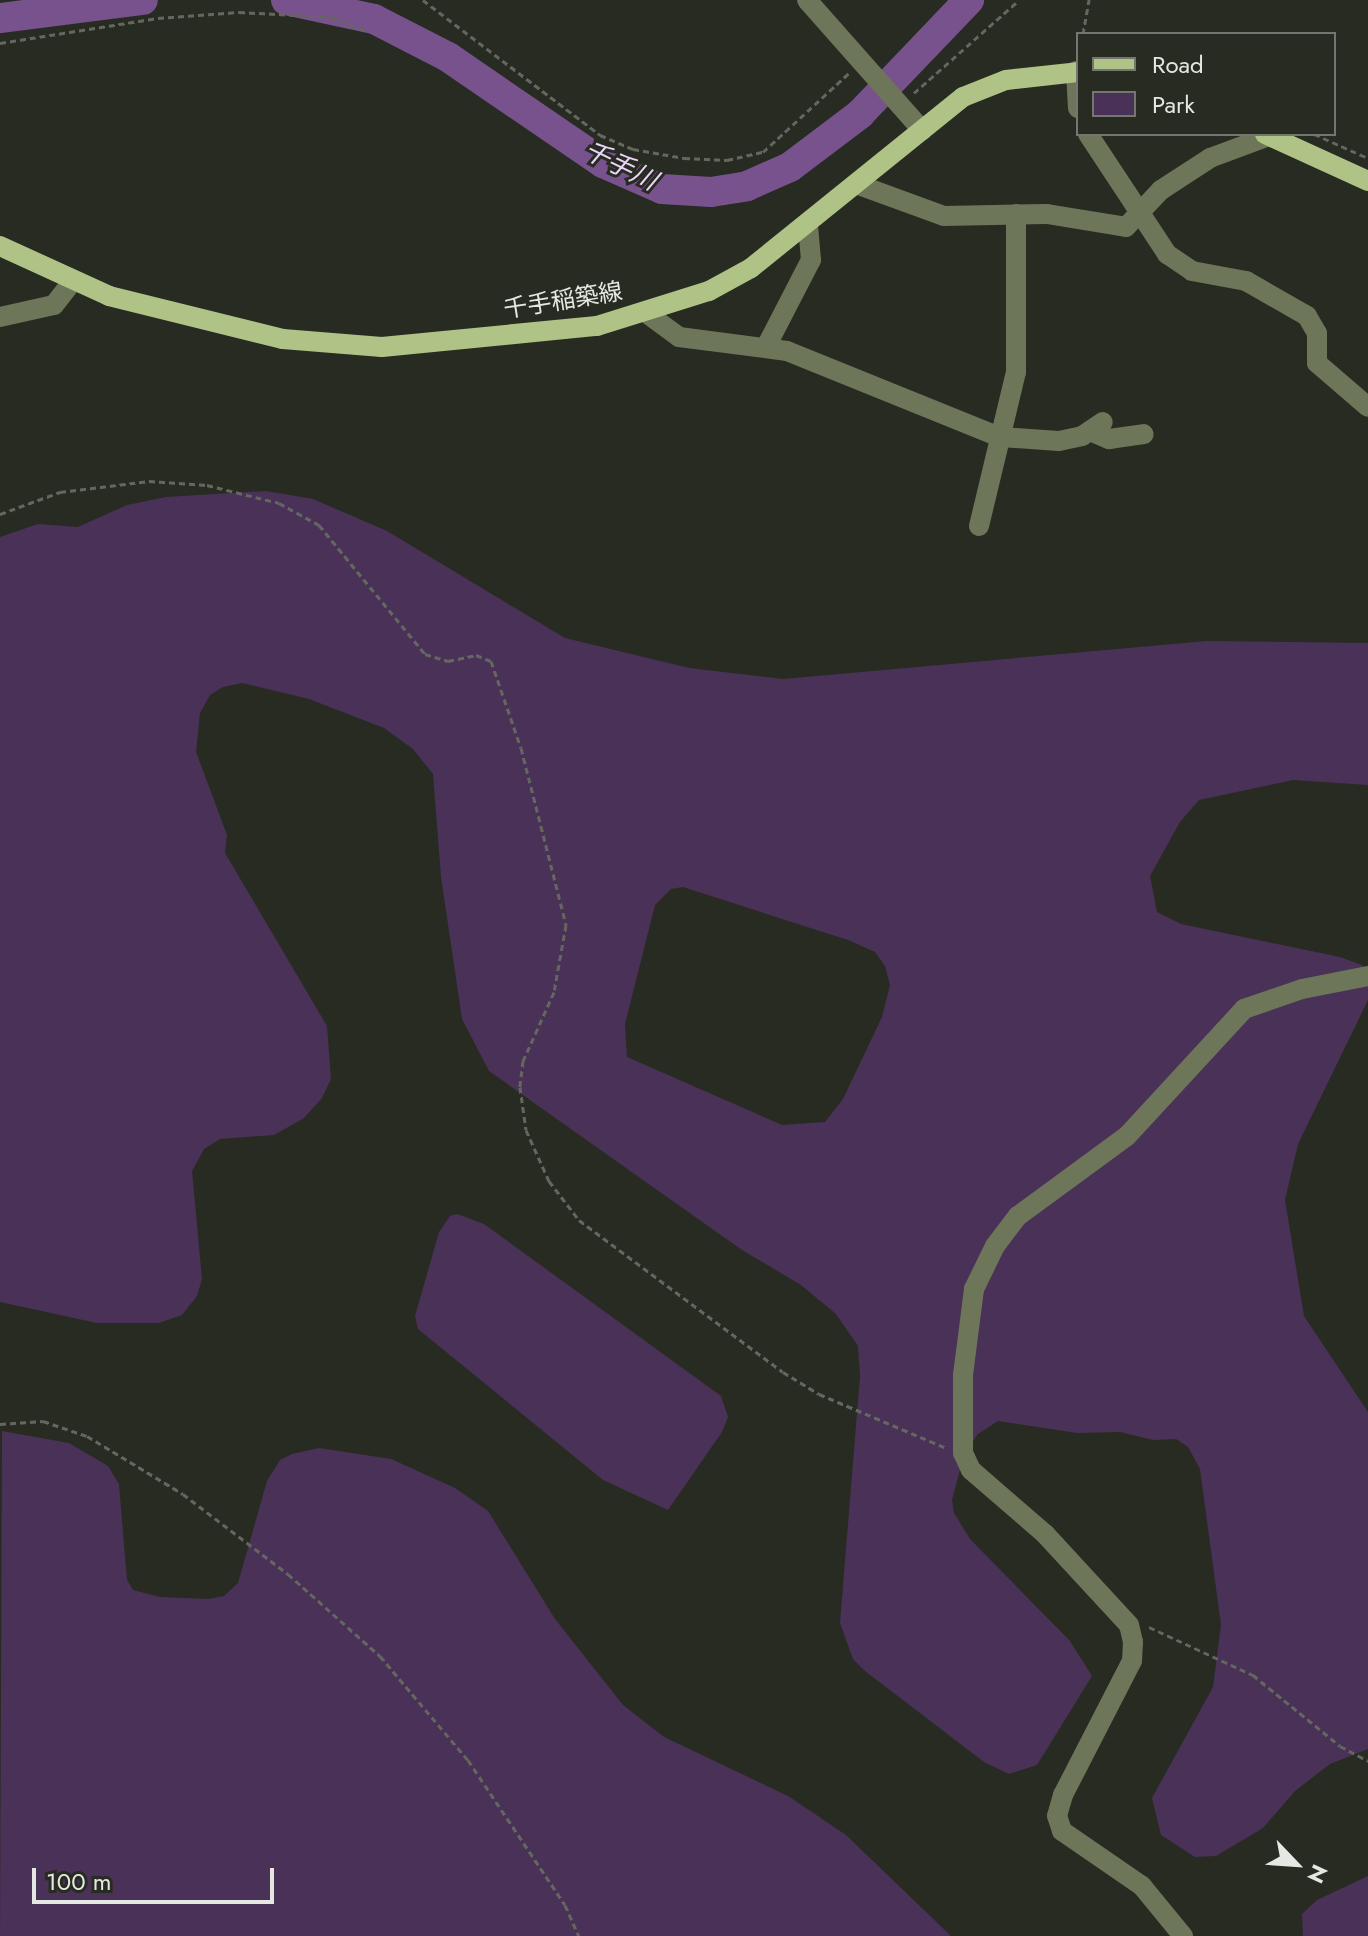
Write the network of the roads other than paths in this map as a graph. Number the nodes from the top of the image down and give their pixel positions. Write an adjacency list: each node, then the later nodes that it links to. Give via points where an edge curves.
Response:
1 (807, 0): 3 (street)
2 (1076, 72): 3 (main road, 千手稲築線, via 1006,80 963,97)
3 (922, 130): 8 (main road, 千手稲築線)
4 (1089, 136): 10 (street)
5 (1265, 136): 10 (street, via 1210,158 1161,190)
6 (1269, 136): 7 (main road)
7 (1368, 181)
8 (859, 185): 9 (street, via 944,216); 11 (main road, 千手稲築線)
9 (1016, 214): 10 (street, via 1126,227); 19 (street, via 1020,338)
10 (1141, 216): 17 (street, via 1167,254 1192,271 1246,281 1307,316 1317,333 1317,363)
11 (808, 225): 14 (main road, 千手稲築線, via 751,268 709,291); 16 (street, via 811,260)
12 (0, 246): 13 (main road, 千手稲築線)
13 (73, 281): 14 (main road, 千手稲築線, via 109,296 283,339 382,347 597,326); 15 (street, via 54,305)
14 (645, 312): 16 (street, via 679,337)
15 (0, 317)
16 (766, 347): 19 (street)
17 (1368, 407)
18 (1144, 434): 19 (street, via 1109,439 1096,426 1059,441)
19 (1000, 437): 20 (street)
20 (979, 526)
21 (1368, 976): 22 (street, via 1302,989 1244,1009 1127,1136 1018,1216 995,1246 974,1289 963,1375 963,1453 971,1470 1045,1534 1129,1625 1132,1661 1057,1816 1062,1831 1142,1886)
22 (1183, 1936)

